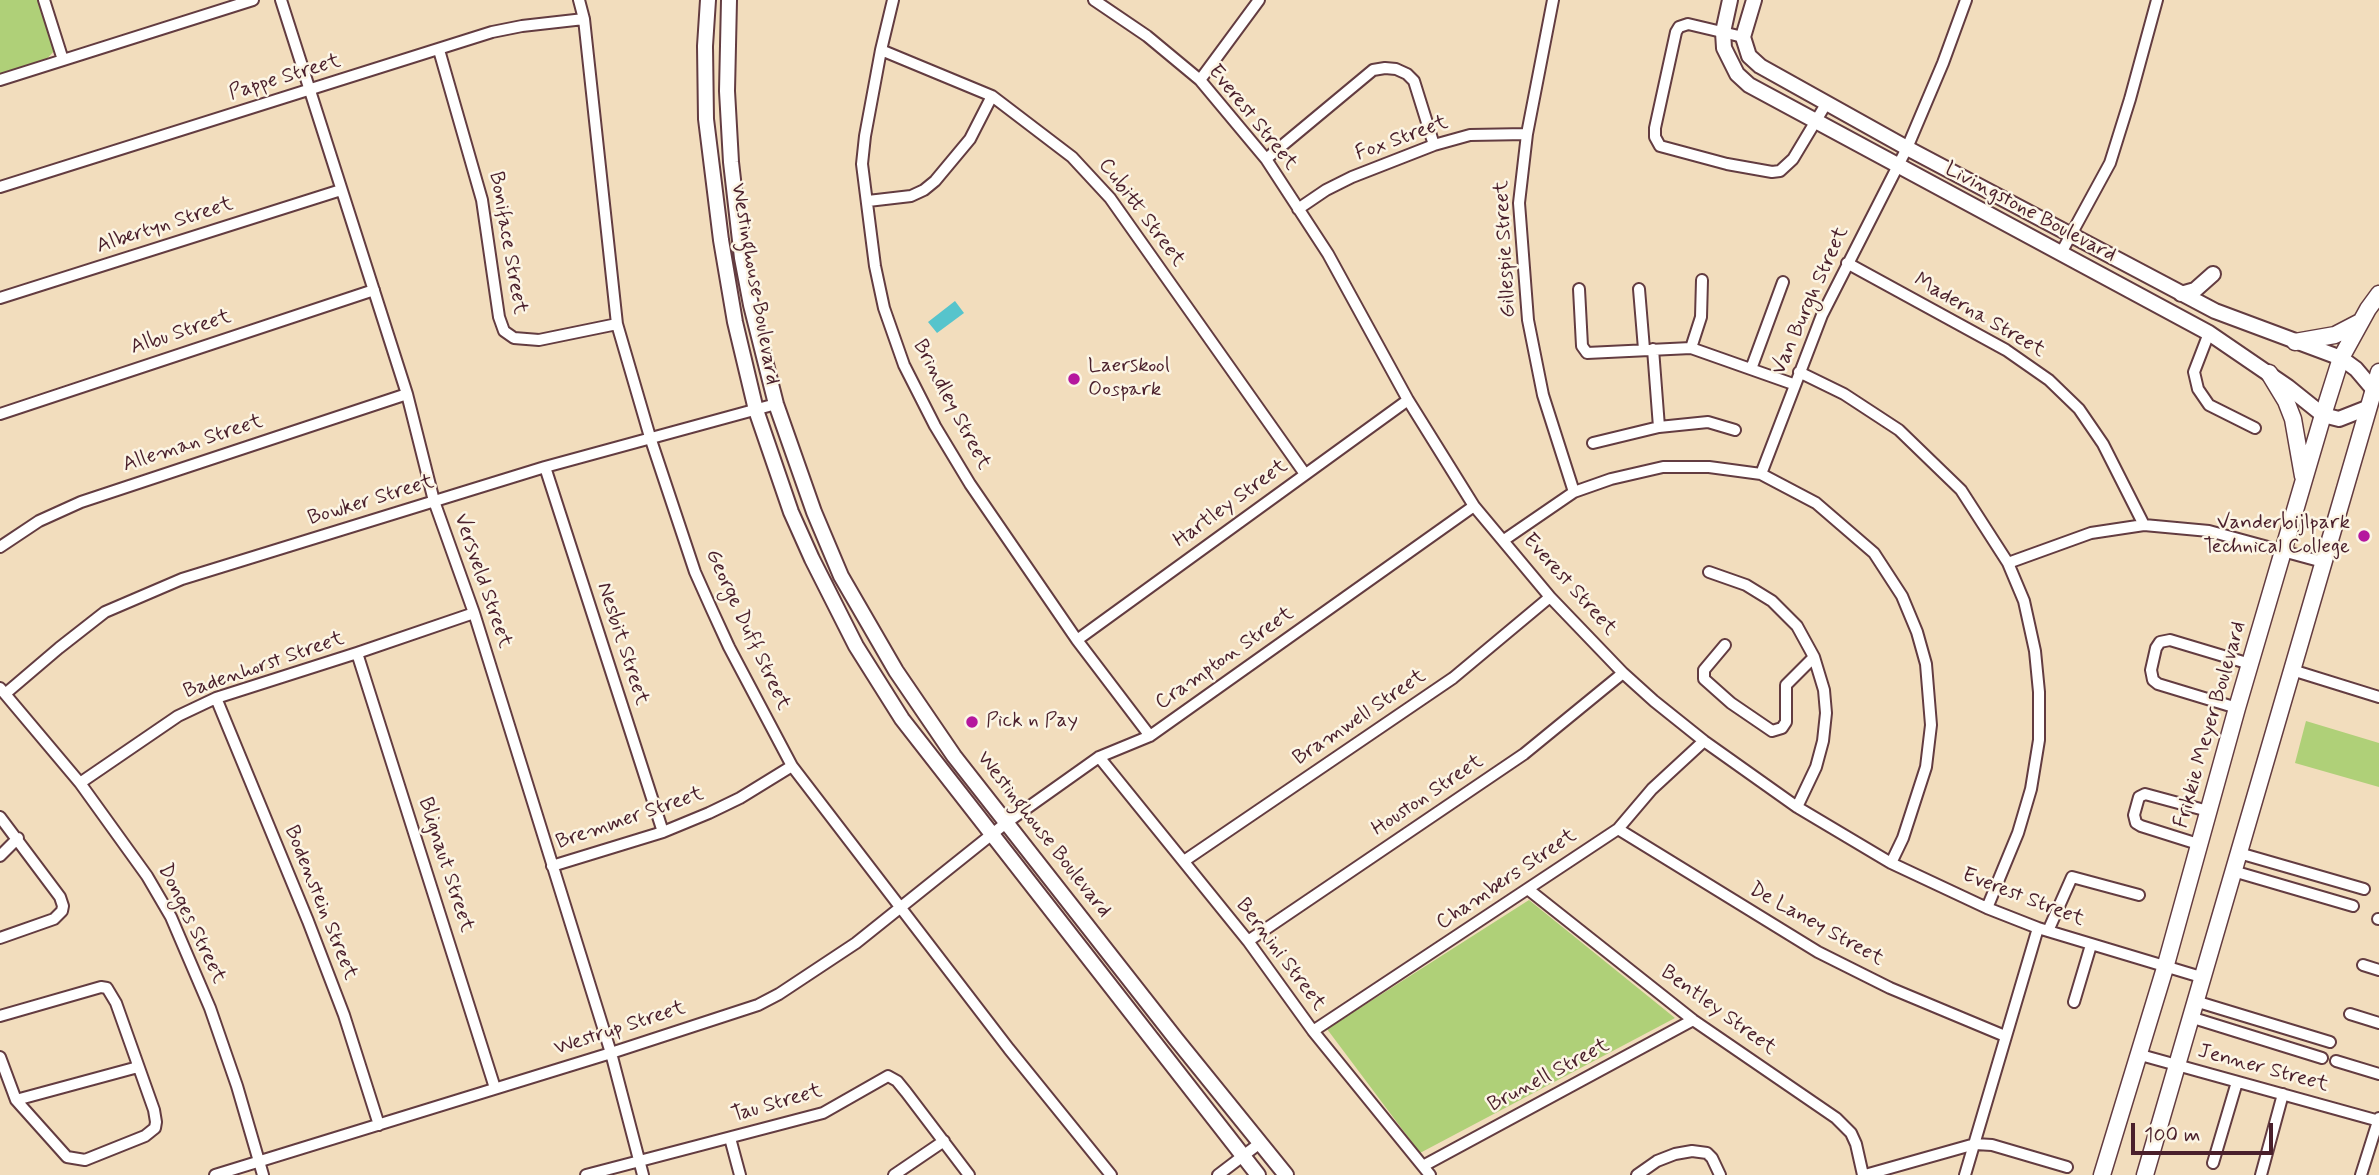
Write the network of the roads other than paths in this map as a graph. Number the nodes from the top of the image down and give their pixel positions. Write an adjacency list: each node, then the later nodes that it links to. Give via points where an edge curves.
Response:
1 (44, 0): 20 (street)
2 (253, 0): 20 (street)
3 (281, 0): 23 (street, Versveld Street)
4 (579, 0): 15 (street, George Duff Street)
5 (708, 0): 65 (street, Westinghouse Boulevard, via 709,151 734,322)
6 (729, 0): 63 (street, Westinghouse Boulevard, via 727,91 735,209 751,305)
7 (893, 0): 19 (street, Brindley Street)
8 (1094, 0): 22 (street, Everest Street)
9 (1259, 0): 22 (street)
10 (1553, 0): 27 (street, Gillespie Street)
11 (1730, 0): 16 (street, Livingstone Boulevard)
12 (1754, 0): 17 (street)
13 (1966, 0): 29 (street, Van Burgh Street)
14 (2157, 0): 36 (street, via 2110,163)
15 (583, 19): 18 (street, Pappe Street, via 492,32); 49 (street, George Duff Street)
16 (1723, 32): 17 (street); 26 (street, Livingstone Boulevard, via 1724,48 1737,74); 26 (street, via 1688,24 1676,32 1655,128 1660,146 1772,172 1786,167)
17 (1744, 37): 25 (street, Livingstone Boulevard, via 1753,61)
18 (439, 50): 23 (street, Pappe Street); 49 (street, Boniface Street, via 482,200 504,331 514,338 539,340)
19 (881, 50): 24 (street, Cubitt Street); 34 (street, Brindley Street, via 862,164)
20 (63, 60): 21 (street)
21 (0, 80)
22 (1200, 80): 30 (street, Everest Street)
23 (310, 90): 32 (street, Pappe Street); 33 (street, Versveld Street)
24 (992, 96): 34 (street, via 970,139 935,181 911,196); 74 (street, Cubitt Street, via 1072,157 1110,198)
25 (1826, 104): 26 (street); 29 (street, Livingstone Boulevard)
26 (1816, 122): 31 (street, Livingstone Boulevard)
27 (1527, 134): 28 (street, Fox Street, via 1470,135); 77 (street, Gillespie Street, via 1519,203 1528,320 1543,395)
28 (1434, 145): 30 (street, via 1414,81 1396,69 1385,68 1373,70); 35 (street, Fox Street, via 1352,177)
29 (1906, 148): 31 (street, Van Burgh Street); 36 (street, Livingstone Boulevard)
30 (1266, 159): 35 (street, Everest Street)
31 (1897, 166): 37 (street, Livingstone Boulevard); 38 (street, Van Burgh Street)
32 (0, 187)
33 (341, 190): 44 (street, Versveld Street); 47 (street, Albertyn Street)
34 (868, 201): 89 (street, Brindley Street, via 884,308 904,365 970,484)
35 (1298, 209): 62 (street, Everest Street, via 1328,254)
36 (2070, 234): 37 (street); 45 (street, Livingstone Boulevard)
37 (2061, 253): 50 (street, Livingstone Boulevard)
38 (1847, 263): 56 (street, Van Burgh Street); 80 (street, Maderna Street, via 2006,350 2049,380 2079,409 2103,444)
39 (2213, 274): 45 (street, via 2195,289)
40 (1702, 280): 52 (street, via 1701,317)
41 (1783, 282): 55 (street, Van Burgh Street)
42 (1579, 289): 53 (street, via 1585,352)
43 (1639, 289): 53 (street)
44 (374, 290): 61 (street, Versveld Street); 66 (street, Albu Street)
45 (2181, 293): 51 (street, Livingstone Boulevard)
46 (2379, 294): 48 (main road, Frikkie Meyer Boulevard)
47 (0, 298)
48 (2360, 322): 51 (main road, via 2335,335); 54 (main road, Frikkie Meyer Boulevard)
49 (617, 324): 71 (street, George Duff Street)
50 (2209, 332): 58 (street, Livingstone Boulevard); 69 (street, via 2194,372 2198,389 2209,405)
51 (2295, 342): 54 (street, Livingstone Boulevard)
52 (1691, 348): 53 (street); 55 (street)
53 (1649, 349): 68 (street)
54 (2342, 358): 60 (street, Livingstone Boulevard); 67 (main road, Frikkie Meyer Boulevard)
55 (1751, 369): 59 (street)
56 (1799, 372): 59 (street, Van Burgh Street); 85 (street, via 1844,394 1899,430 1961,490)
57 (2379, 372): 60 (main road)
58 (2269, 373): 67 (street, Livingstone Boulevard); 76 (main road, via 2293,419)
59 (1793, 384): 75 (street, Van Burgh Street)
60 (2373, 389): 64 (main road)
61 (407, 394): 78 (street, Versveld Street); 82 (street, Alleman Street, via 81,502)
62 (1408, 401): 74 (street, Hartley Street); 79 (street, Everest Street)
63 (776, 404): 65 (street, Bowker Street); 108 (street, Westinghouse Boulevard, via 814,512 848,590 919,706)
64 (2367, 408): 67 (street, via 2339,419); 84 (main road)
65 (756, 410): 71 (street, Bowker Street); 111 (street, Westinghouse Boulevard, via 791,512 856,646 907,725)
66 (0, 414)
67 (2323, 415): 76 (main road, Frikkie Meyer Boulevard)
68 (1659, 427): 70 (street, via 1708,422); 72 (street)
69 (2255, 428)
70 (1735, 430)
71 (650, 437): 73 (street, Bowker Street); 103 (street, George Duff Street, via 695,572)
72 (1593, 443)
73 (545, 467): 78 (street, Bowker Street); 110 (street, Nesbit Street)
74 (1306, 474): 89 (street, Hartley Street)
75 (1760, 474): 77 (street, via 1663,467); 117 (street, via 1816,503 1874,553 1902,596 1917,632 1926,664 1931,725 1926,767)
76 (2303, 482): 83 (main road, Frikkie Meyer Boulevard)
77 (1574, 492): 81 (street)
78 (434, 501): 88 (street, Versveld Street); 96 (street, Bowker Street, via 139,596 105,612)
79 (1474, 506): 81 (street, Everest Street); 100 (street, Crampton Street)
80 (2144, 525): 83 (street, via 2209,531); 85 (street, via 2091,533)
81 (1504, 540): 87 (street, Everest Street)
82 (0, 547)
83 (2284, 552): 84 (street); 93 (main road, Frikkie Meyer Boulevard)
84 (2323, 562): 94 (main road)
85 (2008, 563): 125 (street, via 2024,601 2035,651 2039,740 2018,833)
86 (1709, 572): 92 (street, via 1772,601 1797,626)
87 (1550, 597): 95 (street, Everest Street); 116 (street, Bramwell Street, via 1453,678)
88 (474, 613): 91 (street, Badenhorst Street); 118 (street, Versveld Street)
89 (1077, 640): 100 (street, Brindley Street)
90 (1725, 645): 92 (street, via 1704,670 1704,679 1772,731 1786,722 1789,680)
91 (357, 653): 98 (street, Badenhorst Street); 152 (street, Blignaut Street)
92 (1814, 657): 105 (street, via 1824,690 1823,741)
93 (2250, 664): 99 (main road, Frikkie Meyer Boulevard); 99 (street, via 2170,640 2156,648 2150,676 2158,684)
94 (2292, 670): 97 (street); 114 (main road)
95 (1623, 673): 101 (street, Everest Street); 128 (street, Houston Street, via 1524,754)
96 (3, 691): 104 (street, Donges Street)
97 (2379, 697)
98 (216, 698): 104 (street, Badenhorst Street, via 178,716); 156 (street, Bodenstein Street, via 344,1015)
99 (2237, 708): 106 (main road, Frikkie Meyer Boulevard)
100 (1150, 736): 102 (street, Crampton Street)
101 (1704, 741): 105 (street, Everest Street); 109 (street, Chambers Street, via 1652,789)
102 (1099, 757): 108 (street, Crampton Street); 116 (street, Bernini Street)
103 (792, 766): 110 (street, Bremmer Street, via 740,798); 124 (street, George Duff Street)
104 (80, 783): 163 (street, Donges Street, via 148,876 177,930 210,1007)
105 (1797, 807): 117 (street, Everest Street)
106 (2208, 811): 113 (main road, Frikkie Meyer Boulevard); 113 (street, via 2145,794 2139,797 2134,815 2141,826)
107 (0, 817): 112 (street)
108 (1006, 823): 111 (street, Crampton Street); 159 (street, Westinghouse Boulevard)
109 (1618, 829): 121 (street, Chambers Street); 141 (street, De Laney Street, via 1818,951 1890,988)
110 (663, 832): 118 (street, Bremmer Street)
111 (993, 833): 124 (street, Westrup Street); 161 (street, Westinghouse Boulevard)
112 (18, 838): 115 (street); 127 (street, via 60,897 62,911 54,919)
113 (2199, 844): 131 (main road, Frikkie Meyer Boulevard)
114 (2239, 853): 119 (main road); 120 (street)
115 (0, 856)
116 (1184, 861): 128 (street, Bernini Street)
117 (1891, 863): 125 (street, Everest Street)
118 (552, 866): 143 (street, Versveld Street)
119 (2233, 871): 123 (street); 133 (main road)
120 (2364, 889)
121 (1529, 890): 138 (street, Bentley Street); 140 (street, Chambers Street)
122 (2138, 895): 126 (street, via 2072,877)
123 (2353, 906)
124 (899, 907): 143 (street, Westrup Street, via 856,943 758,1005); 174 (street, George Duff Street)
125 (1987, 908): 126 (street, Everest Street)
126 (2043, 930): 129 (street, Everest Street); 141 (street)
127 (0, 938)
128 (1248, 941): 140 (street, Bernini Street)
129 (2091, 945): 131 (street, Everest Street); 134 (street)
130 (2363, 965): 132 (street)
131 (2165, 968): 133 (street, Everest Street); 144 (main road, Frikkie Meyer Boulevard)
132 (2379, 970)
133 (2201, 977): 135 (main road)
134 (2074, 1002)
135 (2192, 1009): 142 (street); 146 (street); 148 (main road)
136 (2350, 1014): 139 (street)
137 (0, 1016): 149 (street, via 104,987 117,1003)
138 (1693, 1020): 166 (street, Brunell Street); 180 (street, Bentley Street, via 1846,1126)
139 (2379, 1023)
140 (1313, 1031): 166 (street, Bernini Street)
141 (2004, 1036): 160 (street)
142 (2330, 1042)
143 (611, 1053): 152 (street, Westrup Street); 162 (street, Versveld Street)
144 (2137, 1054): 148 (street, Jenner Street); 182 (main road, Frikkie Meyer Boulevard)
145 (0, 1057): 154 (street)
146 (2322, 1058)
147 (2336, 1061): 150 (street)
148 (2177, 1065): 151 (street, Jenner Street); 183 (main road)
149 (138, 1067): 154 (street); 154 (street, via 154,1110 155,1128 85,1160 60,1152)
150 (2379, 1074)
151 (2237, 1082): 153 (street, Jenner Street); 164 (street)
152 (495, 1088): 156 (street, Westrup Street)
153 (2283, 1094): 155 (street, Jenner Street); 184 (street)
154 (16, 1100)
155 (2379, 1120): 185 (street)
156 (379, 1125): 163 (street, Westrup Street)
157 (730, 1138): 158 (street, Tau Street, via 823,1113 888,1076 897,1081); 162 (street, Tau Street); 171 (street)
158 (944, 1142): 172 (street); 173 (street, Tau Street)
159 (1260, 1143): 161 (street); 177 (street, Westinghouse Boulevard)
160 (1975, 1144): 165 (street); 180 (street); 181 (street)
161 (1242, 1156): 175 (street); 176 (street, Westinghouse Boulevard)
162 (639, 1160): 169 (street, Tau Street); 170 (street, Versveld Street)
163 (259, 1163): 167 (street, Westrup Street); 168 (street, Donges Street)
164 (2213, 1163)
165 (2067, 1167)
166 (1427, 1171)
167 (215, 1175)
168 (263, 1175)
169 (586, 1175)
170 (643, 1175)
171 (740, 1175)
172 (894, 1175)
173 (969, 1175)
174 (1111, 1175)
175 (1218, 1175)
176 (1258, 1175)
177 (1286, 1175)
178 (1637, 1175): 179 (street, via 1657,1161 1692,1151 1707,1153)
179 (1720, 1175)
180 (1864, 1175)
181 (1965, 1175)
182 (2102, 1175)
183 (2145, 1175)
184 (2261, 1175)
185 (2361, 1175)

